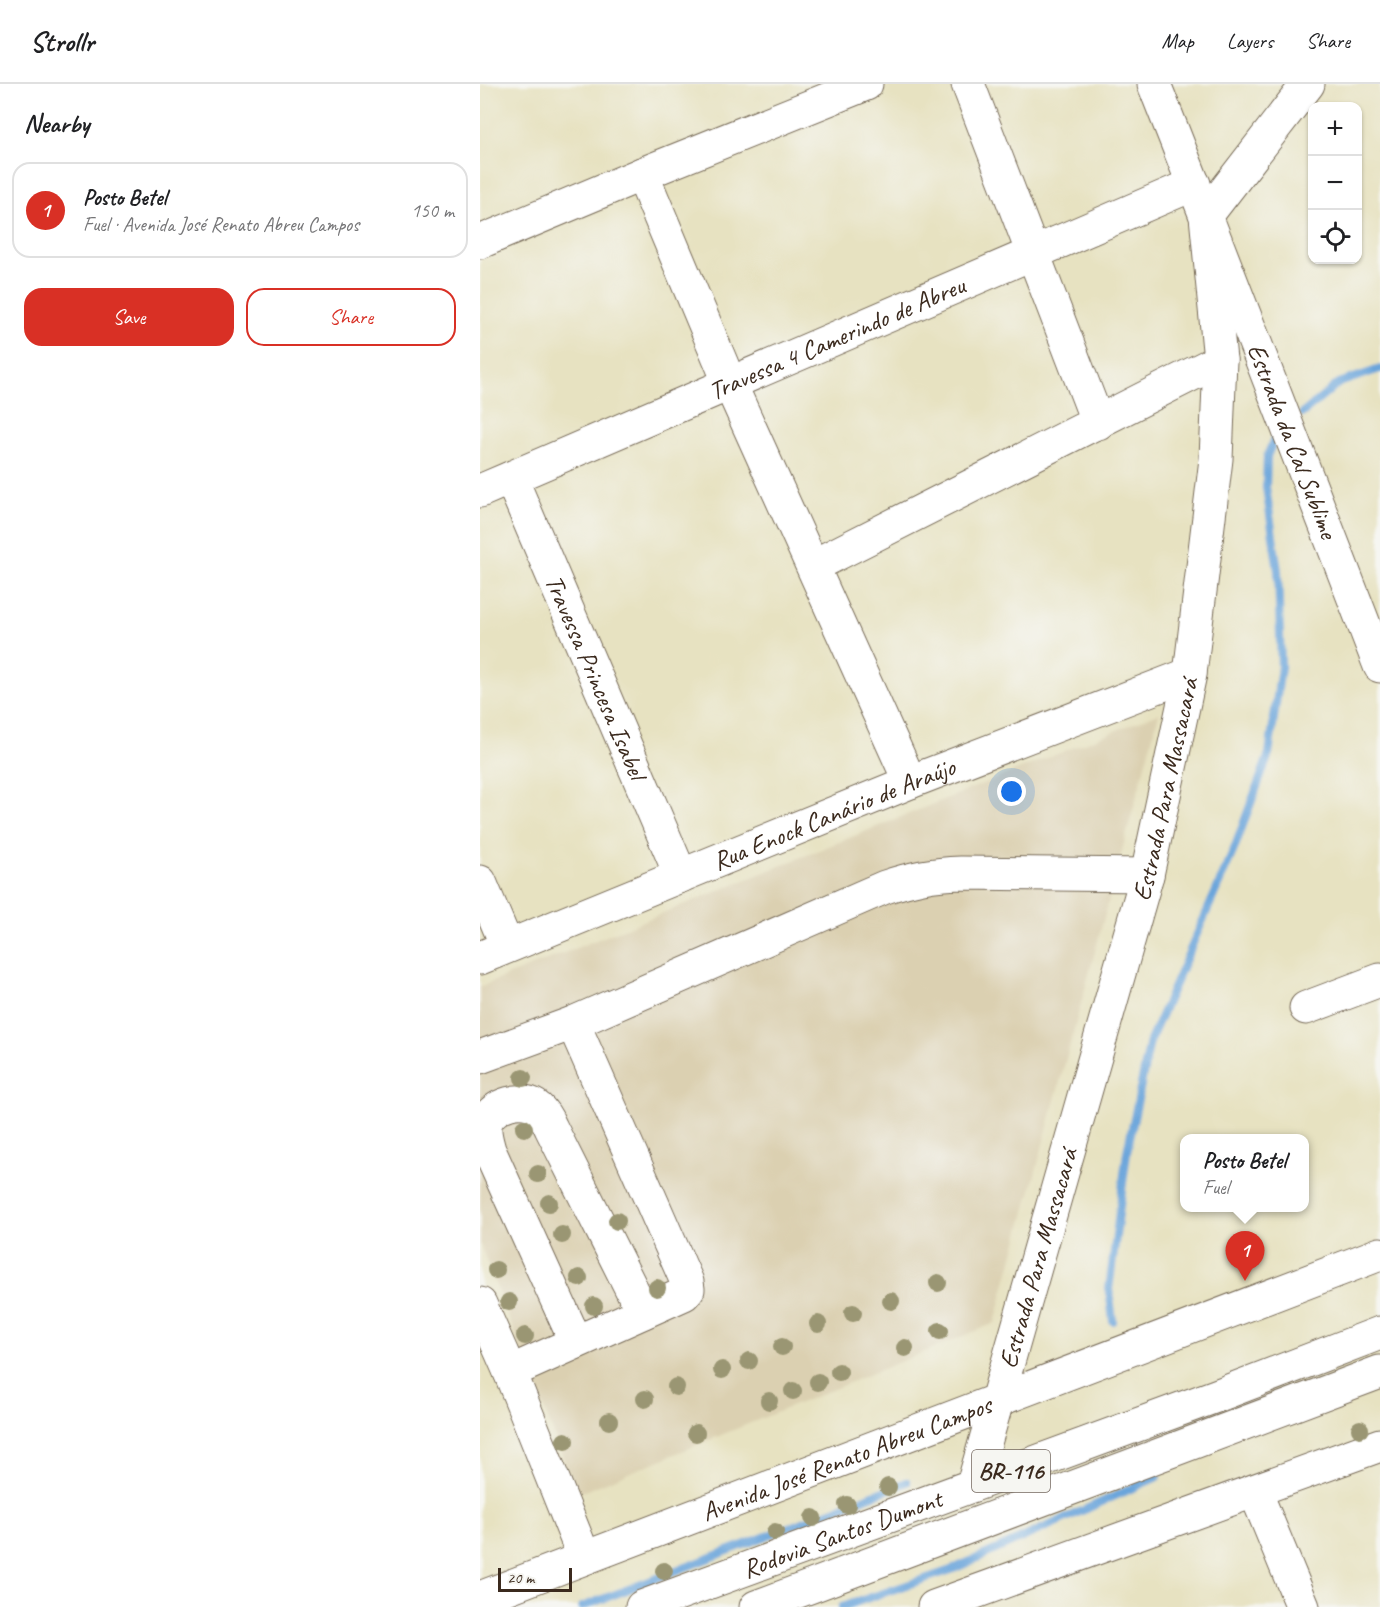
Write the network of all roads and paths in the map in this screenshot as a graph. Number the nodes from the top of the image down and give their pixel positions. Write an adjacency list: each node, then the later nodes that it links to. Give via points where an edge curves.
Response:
1 (867, 84): 5 (main road)
2 (969, 84): 9 (main road)
3 (1154, 84): 6 (main road, Estrada Para Massacará)
4 (1308, 84): 7 (main road)
5 (642, 174): 8 (main road); 11 (main road)
6 (1194, 184): 7 (main road, Estrada Para Massacará); 9 (main road, Travessa 4 Camerindo de Abreu)
7 (1206, 216): 10 (main road, Estrada Para Massacará); 16 (main road, Estrada da Cal Sublime)
8 (480, 242)
9 (1034, 254): 11 (main road, Travessa 4 Camerindo de Abreu); 12 (main road)
10 (1220, 360): 12 (main road); 17 (main road, Estrada Para Massacará, via 1215,459)
11 (730, 384): 13 (main road, Travessa 4 Camerindo de Abreu); 15 (main road)
12 (1098, 423): 15 (main road)
13 (511, 478): 14 (main road, Travessa 4 Camerindo de Abreu); 20 (main road, Travessa Princesa Isabel)
14 (480, 491)
15 (813, 566): 18 (main road)
16 (1380, 666)
17 (1190, 674): 18 (main road, Rua Enock Canário de Araújo); 19 (main road, Estrada Para Massacará)
18 (910, 782): 20 (main road, Rua Enock Canário de Araújo)
19 (1147, 875): 25 (main road, via 961,873 907,879); 34 (main road, Estrada Para Massacará)
20 (681, 876): 22 (main road, Rua Enock Canário de Araújo)
21 (480, 882): 22 (main road)
22 (494, 952)
23 (1380, 980): 24 (main road)
24 (1306, 1008)
25 (573, 1023): 26 (main road); 29 (main road, via 688,1285 684,1294)
26 (480, 1057)
27 (1380, 1254): 34 (main road, Avenida José Renato Abreu Campos)
28 (480, 1304): 32 (main road)
29 (643, 1312): 31 (main road); 31 (main road, via 540,1109 520,1102 501,1106 485,1123 489,1150)
30 (1380, 1333): 36 (main road, Rodovia Santos Dumont / BR-116)
31 (576, 1342): 32 (main road)
32 (510, 1372): 38 (main road)
33 (1380, 1372): 41 (main road, Rodovia Santos Dumont / BR-116)
34 (997, 1400): 36 (main road, Estrada Para Massacará); 38 (main road, Avenida José Renato Abreu Campos)
35 (1380, 1445): 37 (main road)
36 (973, 1485): 40 (main road, Rodovia Santos Dumont / BR-116)
37 (1255, 1491): 42 (main road); 43 (main road)
38 (584, 1557): 39 (main road, Avenida José Renato Abreu Campos)
39 (480, 1598)
40 (642, 1607)
41 (756, 1607)
42 (934, 1607)
43 (1302, 1607)

